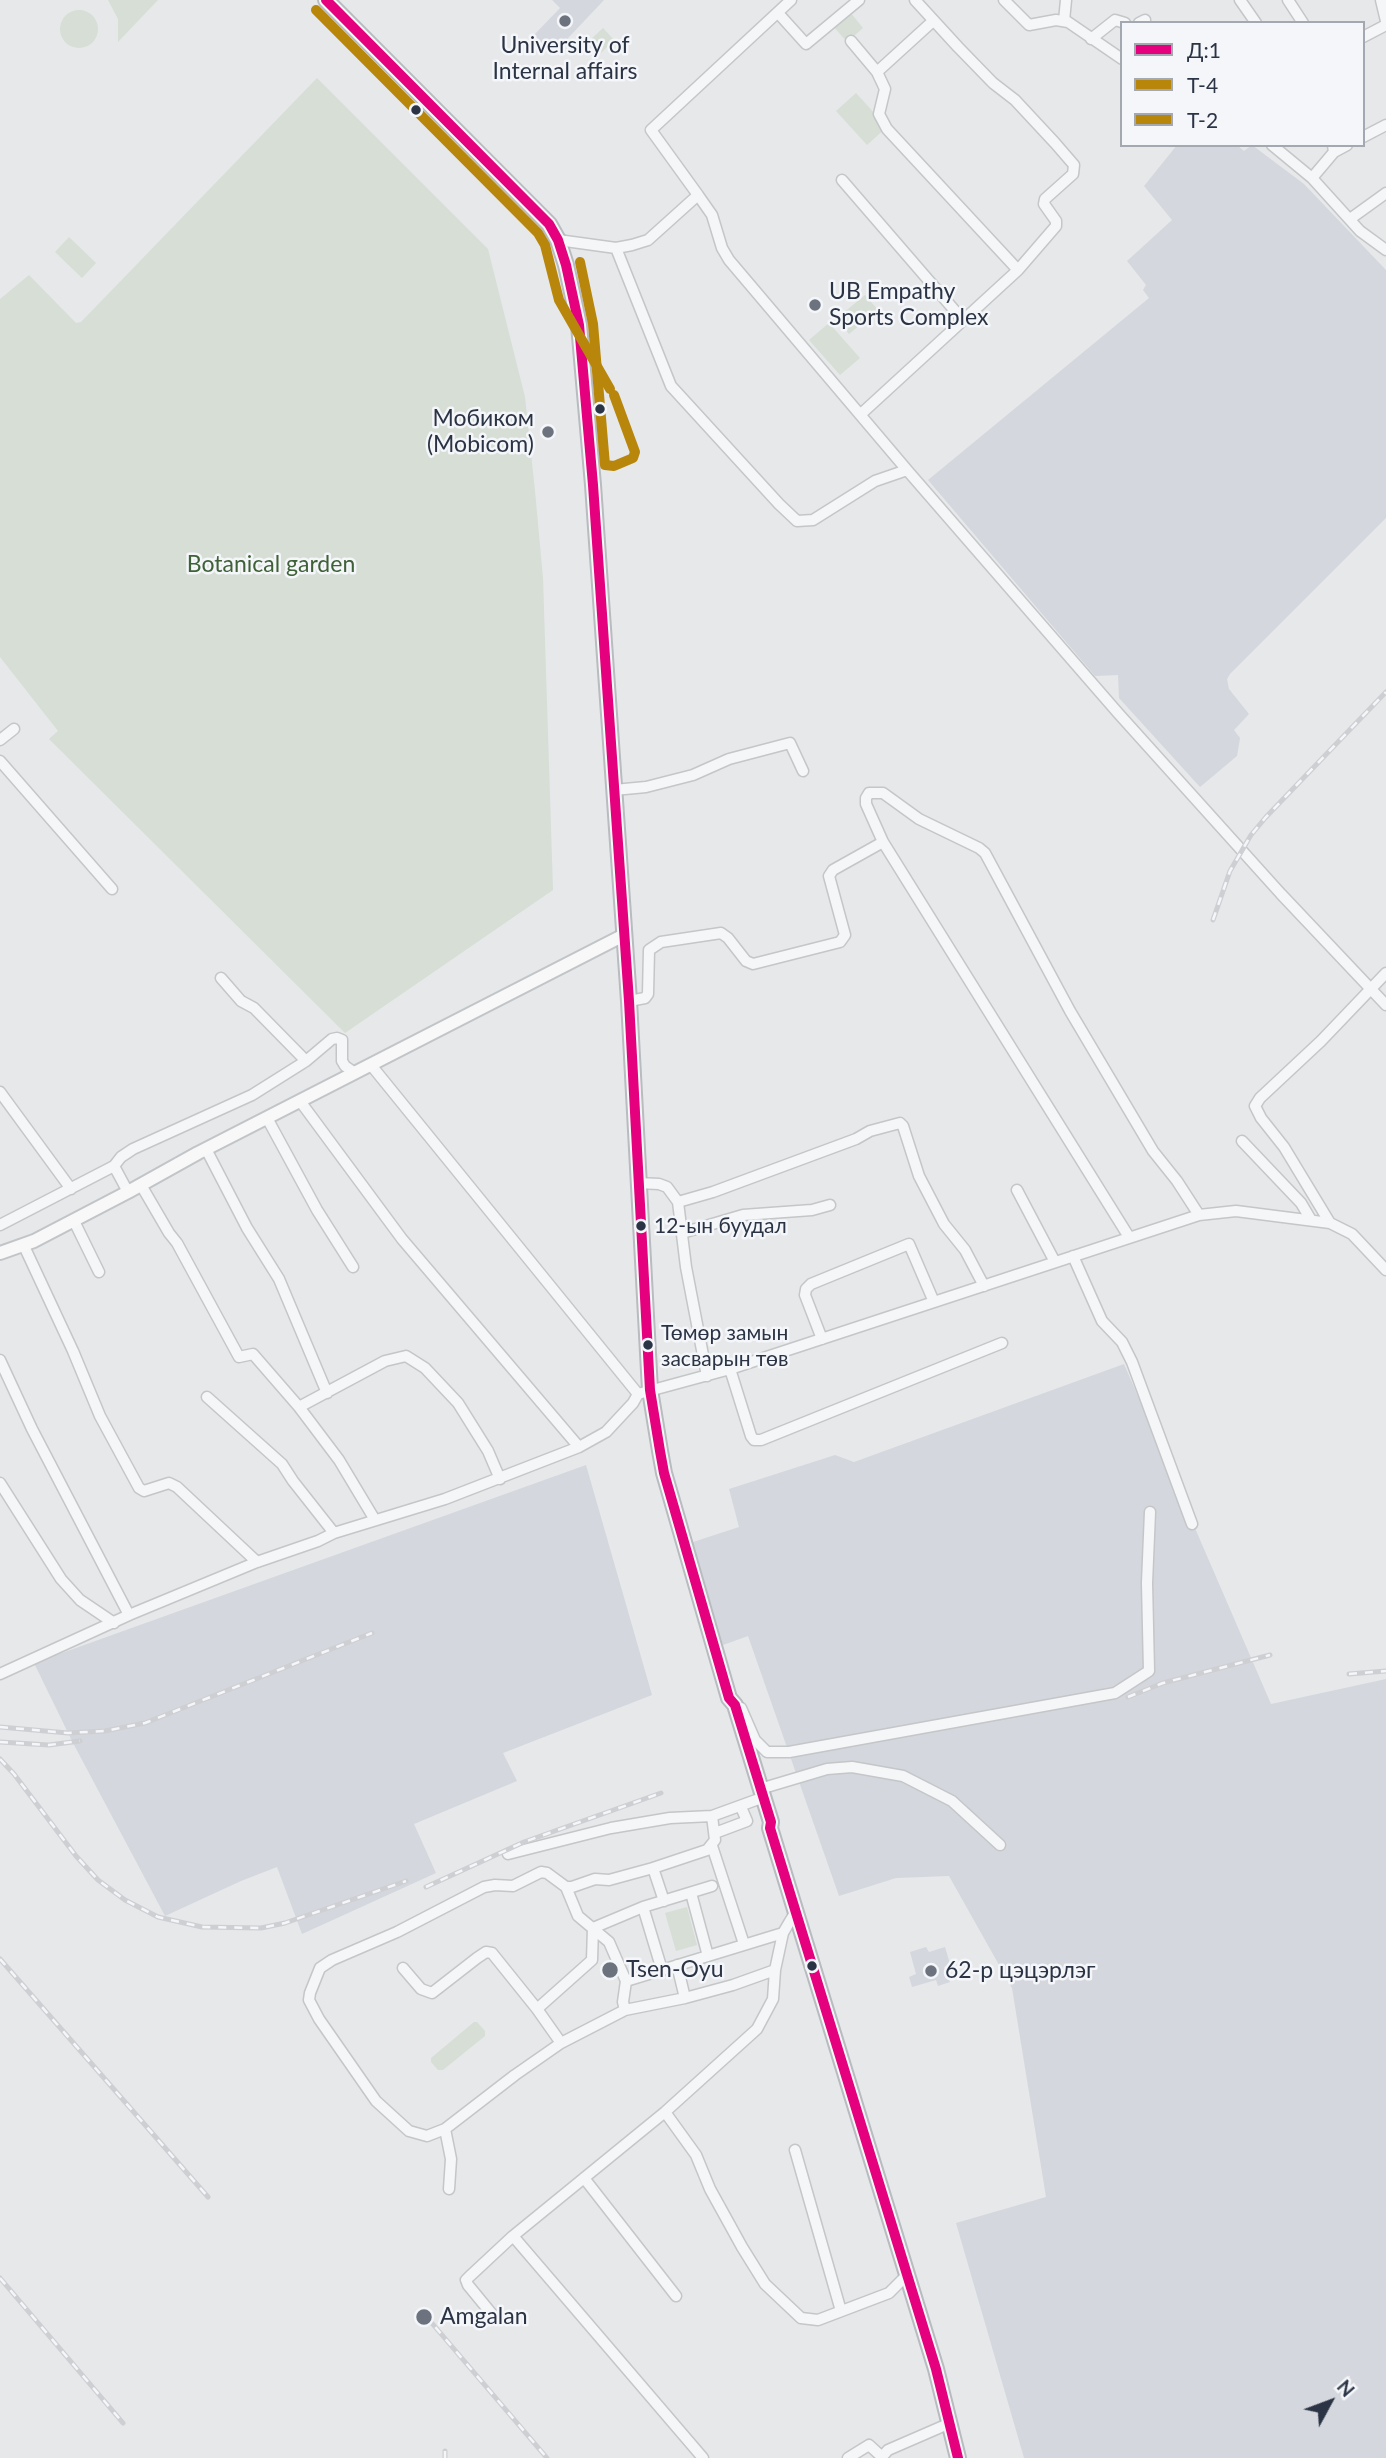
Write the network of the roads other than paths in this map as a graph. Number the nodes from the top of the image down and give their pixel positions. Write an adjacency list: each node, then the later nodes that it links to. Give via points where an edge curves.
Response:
1 (326, 0): 31 (highway, via 522,196)
2 (791, 0): 10 (street)
3 (859, 0): 10 (street, via 806,44)
4 (915, 0): 11 (street)
5 (1004, 0): 12 (street, via 1029,25)
6 (1066, 0): 12 (street)
7 (1240, 0): 13 (street)
8 (1288, 0): 14 (street)
9 (1381, 0): 16 (street)
10 (778, 13): 29 (street, via 651,130)
11 (933, 21): 21 (street); 34 (street, via 1074,165 1073,174 1045,199 1056,226)
12 (1064, 21): 18 (street)
13 (1255, 21)
14 (1302, 21)
15 (1120, 22): 18 (street, via 1115,20)
16 (1386, 23): 17 (street)
17 (1365, 36)
18 (1091, 39): 20 (street)
19 (851, 41): 21 (street)
20 (1120, 58)
21 (877, 72): 34 (street, via 885,89 879,114 887,129)
22 (1386, 125): 23 (street)
23 (1365, 136)
24 (1274, 147): 26 (street)
25 (1334, 149): 26 (street)
26 (1312, 178): 30 (street)
27 (842, 180): 35 (street)
28 (1386, 193): 30 (street)
29 (698, 195): 32 (street, via 648,240); 36 (street, via 712,215 729,260)
30 (1350, 219): 33 (street)
31 (558, 240): 32 (street); 42 (highway, via 579,326)
32 (617, 248): 37 (street, via 671,386 797,521 813,520 875,481)
33 (1386, 250)
34 (1018, 270): 35 (street)
35 (962, 319): 36 (street)
36 (861, 414): 37 (street)
37 (907, 470): 48 (street, via 1118,713)
38 (14, 729): 39 (street)
39 (0, 740)
40 (0, 761): 44 (street)
41 (803, 771): 42 (street, via 790,743 692,775)
42 (614, 790): 45 (highway)
43 (883, 842): 49 (street, via 829,876 845,935 840,942 753,964 720,933 661,942 649,950 648,994); 67 (street, via 866,804 869,793 883,793 919,819 985,853 1076,1022 1153,1151); 73 (street)
44 (111, 889)
45 (624, 935): 49 (highway); 52 (main road)
46 (1386, 972): 48 (street)
47 (221, 978): 51 (street)
48 (1369, 989): 50 (street); 70 (street, via 1255,1105)
49 (629, 1001): 60 (highway)
50 (1386, 1005)
51 (306, 1061): 53 (street, via 337,1038 343,1043 343,1064); 59 (street, via 252,1095 126,1153)
52 (370, 1065): 53 (main road); 88 (street)
53 (355, 1073): 55 (main road)
54 (0, 1092): 62 (street)
55 (300, 1101): 56 (main road); 92 (street, via 402,1239)
56 (267, 1118): 58 (main road); 78 (street)
57 (1242, 1141): 68 (street, via 1301,1203)
58 (206, 1149): 61 (main road); 89 (street, via 279,1279)
59 (114, 1167): 62 (street); 64 (street)
60 (637, 1183): 65 (street, via 667,1187); 88 (highway)
61 (141, 1185): 64 (main road); 91 (street, via 239,1357 254,1354)
62 (71, 1189): 71 (street)
63 (1017, 1190): 77 (street)
64 (128, 1192): 69 (main road)
65 (678, 1202): 72 (street); 81 (street, via 900,1123 944,1224 965,1250)
66 (830, 1205): 72 (street, via 743,1215)
67 (1199, 1215): 68 (street, via 1236,1211); 73 (street)
68 (1311, 1220): 70 (street)
69 (74, 1221): 74 (main road); 80 (street)
70 (1331, 1223): 79 (street, via 1352,1234)
71 (0, 1225)
72 (682, 1233): 87 (street)
73 (1129, 1237): 76 (street)
74 (24, 1246): 75 (main road); 99 (street, via 100,1416 139,1488 144,1491 169,1483 177,1487)
75 (0, 1253)
76 (1073, 1256): 77 (street); 97 (street, via 1102,1321 1122,1342 1132,1362)
77 (1055, 1262): 81 (street)
78 (353, 1266)
79 (1386, 1270)
80 (99, 1272)
81 (984, 1286): 82 (street)
82 (934, 1302): 83 (street); 83 (street, via 909,1244 806,1289)
83 (822, 1339): 86 (street)
84 (1002, 1343): 86 (street, via 761,1440 751,1436)
85 (0, 1360): 100 (street)
86 (730, 1369): 87 (street)
87 (708, 1376): 88 (street)
88 (644, 1392): 92 (street, via 606,1432); 103 (highway)
89 (327, 1393): 91 (street); 93 (street, via 385,1361 406,1356 425,1368 458,1403)
90 (207, 1397): 98 (street, via 277,1458)
91 (299, 1407): 96 (street, via 339,1460)
92 (579, 1447): 93 (street)
93 (500, 1479): 96 (street)
94 (0, 1483): 101 (street, via 61,1579 80,1600)
95 (1150, 1512): 103 (street, via 1149,1671 1115,1693 778,1752 767,1752 755,1740)
96 (375, 1520): 98 (street)
97 (1192, 1524)
98 (334, 1533): 99 (street)
99 (257, 1562): 100 (street)
100 (128, 1615): 101 (street)
101 (114, 1623): 102 (street)
102 (0, 1674)
103 (732, 1697): 104 (highway)
104 (758, 1794): 105 (street); 108 (street, via 827,1769 903,1776 952,1801); 117 (highway, via 771,1822)
105 (741, 1807): 106 (street); 107 (street, via 747,1821)
106 (712, 1816): 107 (street); 110 (street, via 611,1828)
107 (715, 1833): 109 (street)
108 (1000, 1845)
109 (712, 1846): 111 (street); 120 (street)
110 (508, 1854)
111 (653, 1868): 112 (street); 115 (street)
112 (566, 1886): 118 (street, via 578,1916); 132 (street, via 541,1872 513,1886 484,1887 320,1969 310,1993 311,2006 376,2101 418,2135)
113 (712, 1886): 114 (street)
114 (691, 1893): 115 (street); 121 (street)
115 (664, 1901): 116 (street)
116 (643, 1908): 118 (street); 124 (street)
117 (796, 1911): 119 (street); 137 (highway)
118 (593, 1928): 126 (street, via 609,1942); 128 (street, via 592,1960)
119 (783, 1933): 120 (street); 125 (street)
120 (744, 1944): 121 (street)
121 (708, 1955): 122 (street)
122 (677, 1965): 124 (street); 127 (street)
123 (403, 1968): 128 (street, via 421,1989 432,1993 486,1952 492,1953)
124 (662, 1969): 126 (street)
125 (775, 1970): 127 (street); 131 (street, via 773,1999 757,2029)
126 (626, 1981): 129 (street)
127 (685, 1998): 129 (street)
128 (537, 2009): 130 (street)
129 (625, 2010): 130 (street)
130 (561, 2043): 132 (street)
131 (665, 2112): 134 (street); 139 (street, via 696,2155 741,2247 765,2284 801,2318 818,2320)
132 (445, 2129): 135 (street, via 451,2159)
133 (795, 2150): 139 (street)
134 (584, 2178): 136 (street); 138 (street)
135 (449, 2189)
136 (513, 2236): 140 (street, via 466,2280); 143 (street)
137 (906, 2276): 139 (street, via 889,2294); 141 (highway)
138 (676, 2297)
139 (841, 2311)
140 (491, 2313)
141 (948, 2424): 142 (street); 145 (highway)
142 (881, 2457): 144 (street, via 869,2445)
143 (703, 2458)
144 (848, 2458)
145 (958, 2458)

